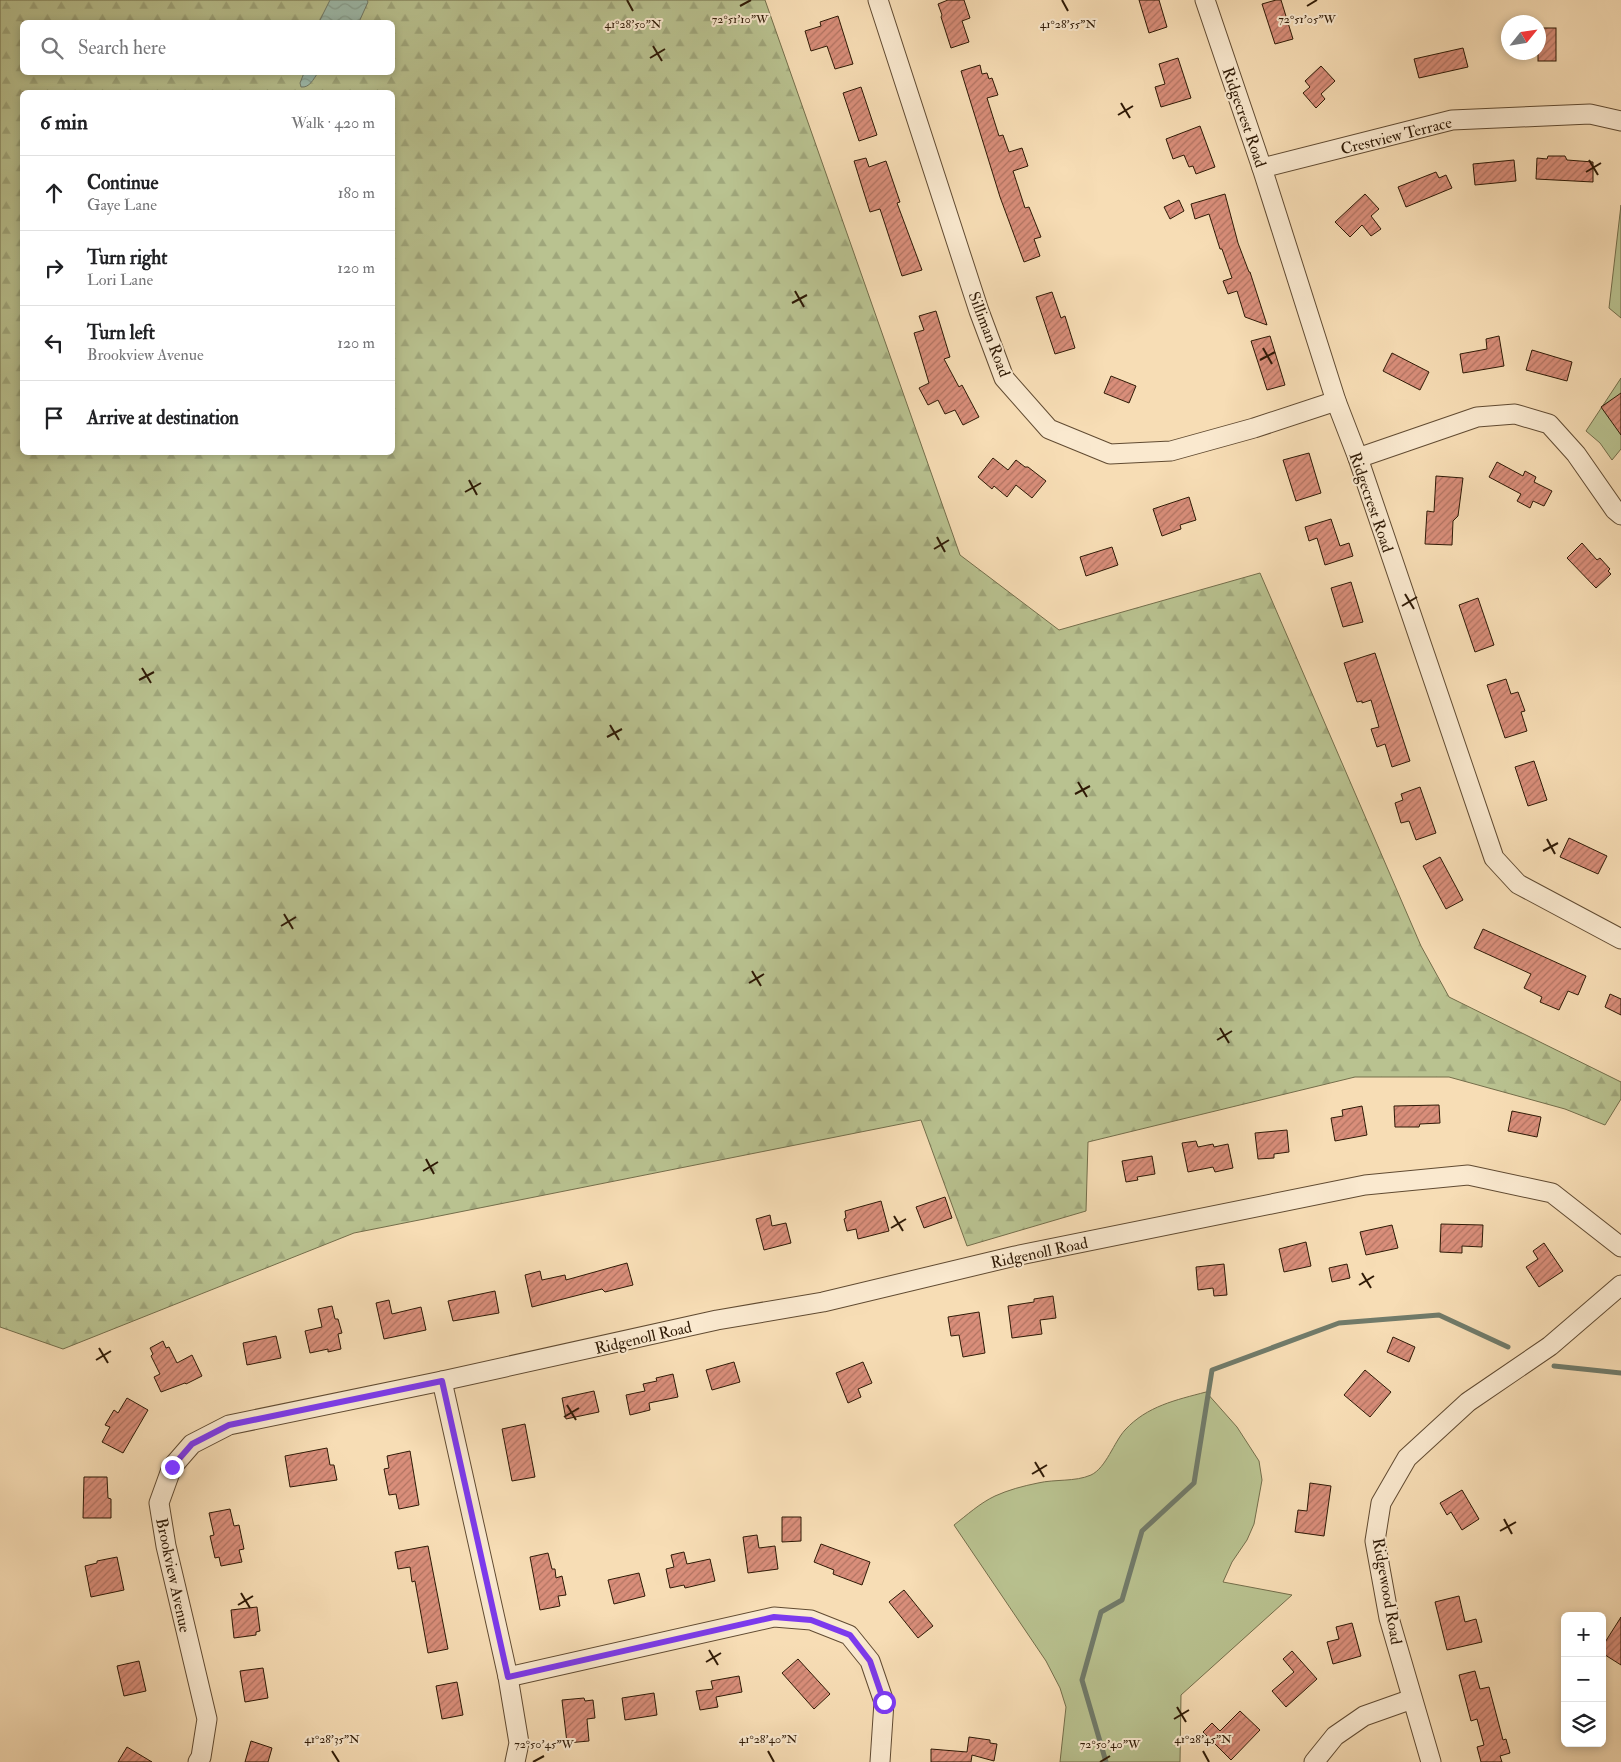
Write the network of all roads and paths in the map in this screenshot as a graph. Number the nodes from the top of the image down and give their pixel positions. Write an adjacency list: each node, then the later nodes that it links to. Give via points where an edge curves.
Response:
1 (878, 0): 5 (street, Silliman Road, via 979,311 1004,378 1049,429 1110,454 1171,452)
2 (1206, 0): 4 (street, Ridgecrest Road)
3 (1621, 121): 4 (street, Crestview Terrace, via 1590,114 1452,120)
4 (1262, 168): 5 (street, Ridgecrest Road)
5 (1336, 401): 6 (street, Ridgecrest Road)
6 (1358, 458): 7 (street, via 1477,417 1515,414 1549,424 1576,454); 8 (street, Ridgecrest Road, via 1494,858 1518,884)
7 (1621, 516)
8 (1621, 939)
9 (1621, 1247): 11 (street, Ridgenoll Road, via 1552,1193 1468,1175 1365,1185 1015,1256 823,1302 717,1320)
10 (1621, 1285): 13 (street, Ridgewood Road, via 1550,1346 1468,1402 1407,1458 1381,1503 1375,1541 1389,1618)
11 (442, 1381): 12 (street); 14 (street, Brookview Avenue, via 229,1425 192,1444 172,1467 159,1503 207,1719)
12 (508, 1677): 15 (street, via 519,1743); 16 (street, via 774,1617 811,1620 850,1635 870,1661 884,1702)
13 (1412, 1699): 17 (street, via 1364,1716 1335,1736); 18 (street, Ridgewood Road)
14 (198, 1762)
15 (515, 1762)
16 (880, 1762)
17 (1314, 1762)
18 (1431, 1762)

